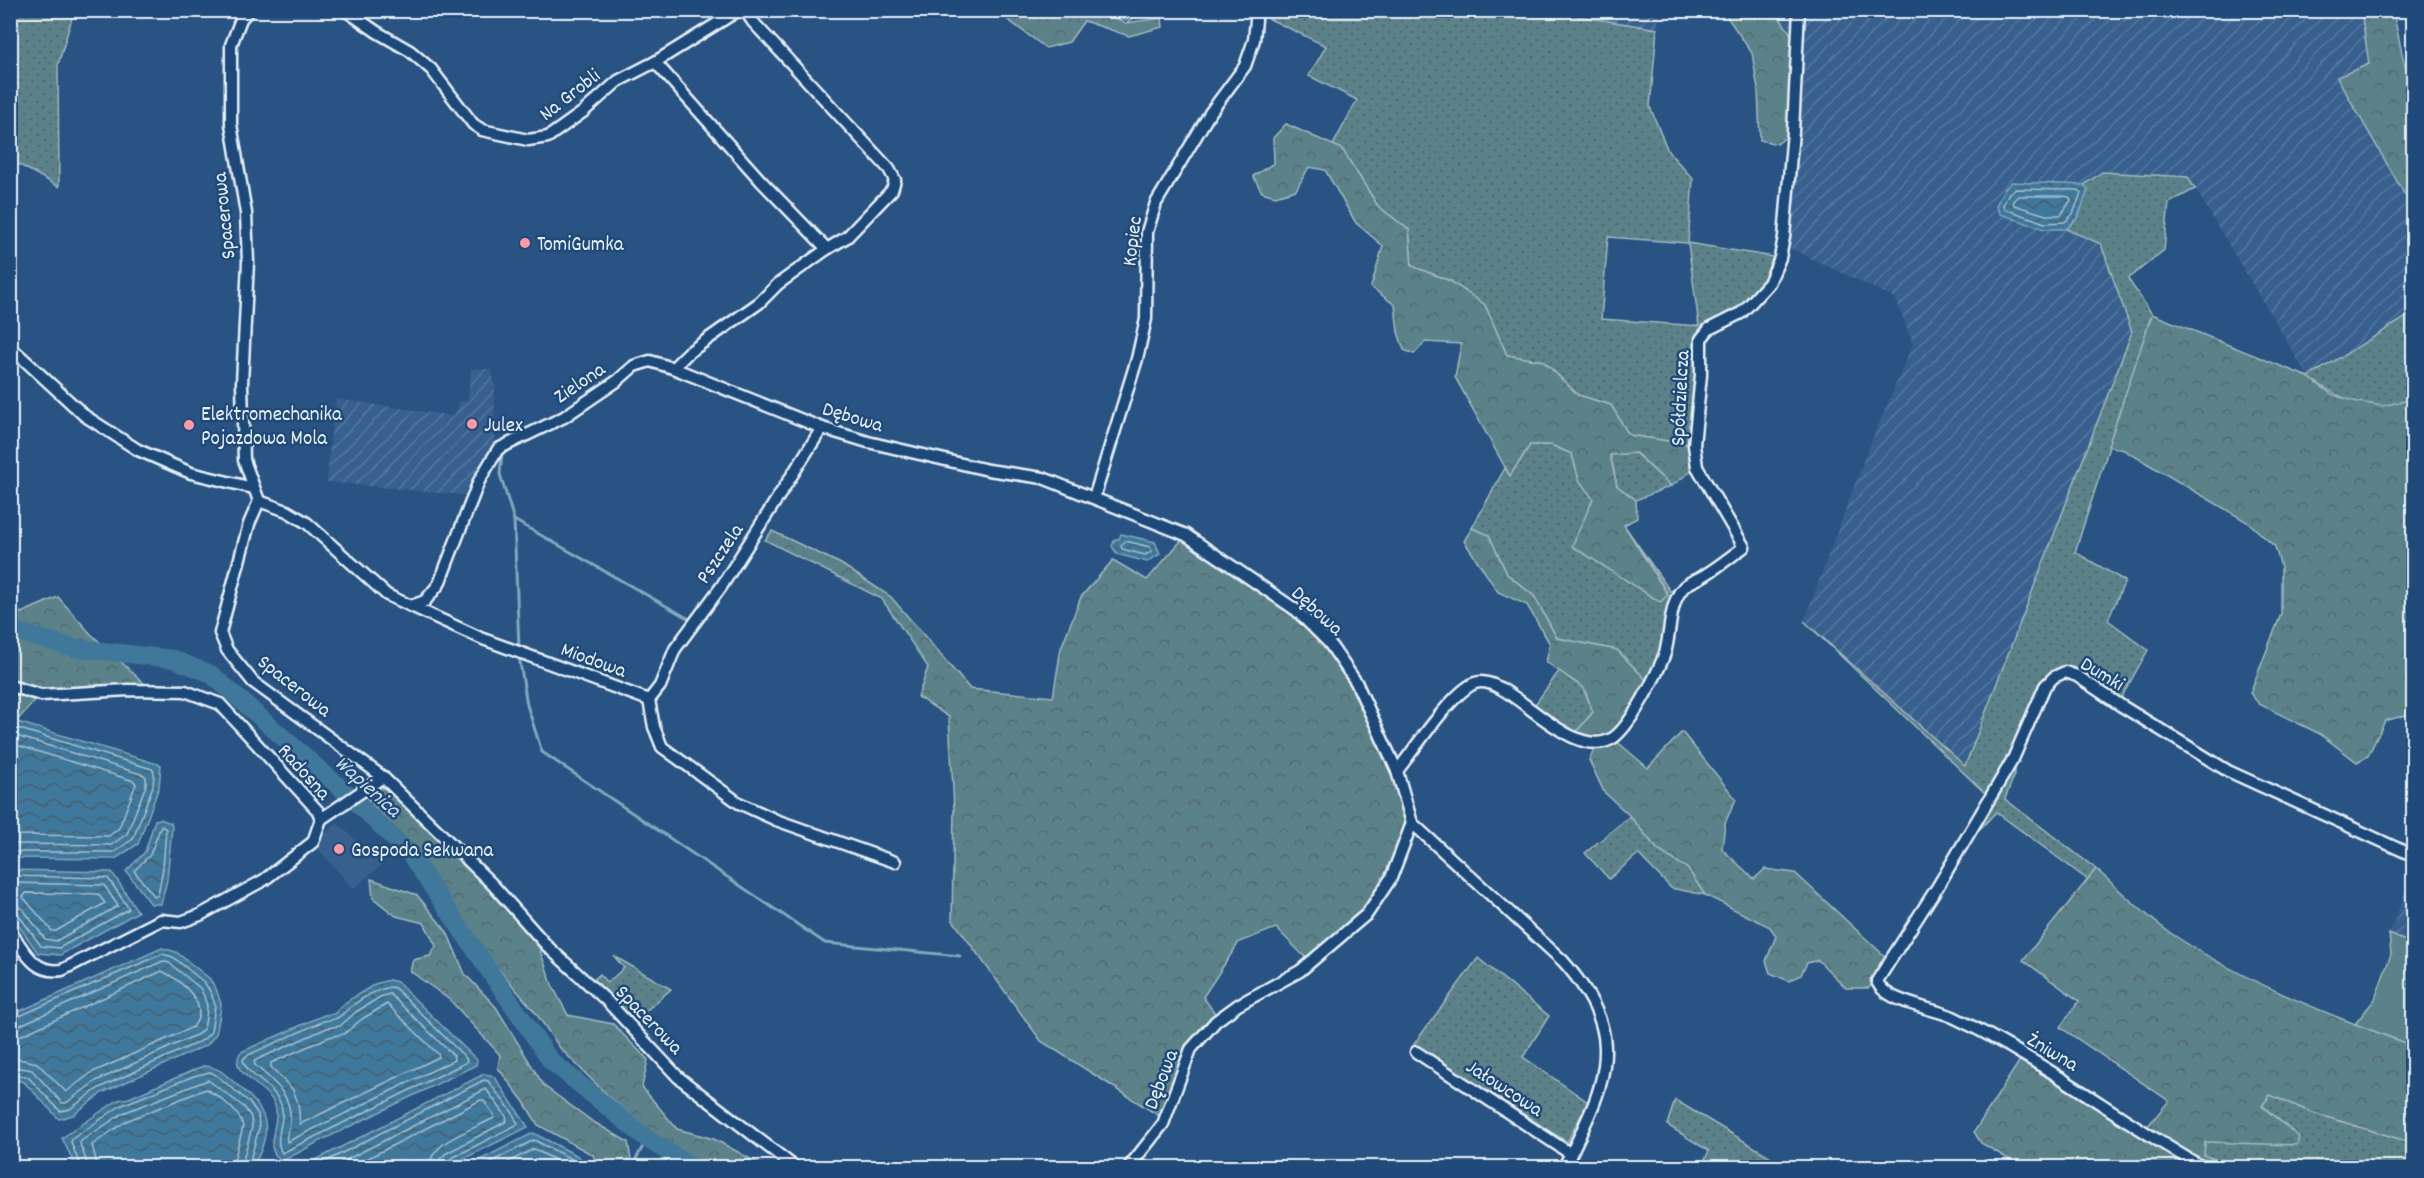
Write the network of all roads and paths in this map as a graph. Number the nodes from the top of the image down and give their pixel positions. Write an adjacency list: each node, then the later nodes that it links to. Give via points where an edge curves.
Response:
1 (249, 10): 12 (street, Spacerowa, via 231,45 231,124 246,213 244,460)
2 (345, 10): 7 (street, Na Grobli, via 411,51 431,69 473,124 482,130 528,140 548,137 618,81)
3 (739, 10): 7 (street, Na Grobli)
4 (745, 10): 8 (street, via 895,180 892,190 847,237)
5 (1257, 10): 13 (street, Kopiec, via 1254,40 1245,66 1208,117 1156,203 1147,232 1146,319 1142,339)
6 (1799, 10): 18 (street, Spółdzielcza, via 1793,131 1780,258 1769,283 1749,305 1709,329 1701,339 1694,445 1697,467 1744,547 1684,586 1677,598 1665,653 1651,685 1613,738 1599,743 1581,741 1492,683 1477,682 1459,693)
7 (655, 62): 8 (street)
8 (827, 249): 10 (street)
9 (10, 350): 12 (street, via 86,416 138,450 191,473)
10 (673, 368): 11 (street, Dębowa); 15 (street, Zielona, via 650,361 634,366 564,417 498,449 479,481 439,584 425,601)
11 (822, 428): 13 (street, Dębowa, via 988,470 1043,478); 17 (street, Pszczela, via 721,587 675,649 660,686)
12 (253, 488): 14 (street, Spacerowa)
13 (1094, 498): 18 (street, Dębowa, via 1186,535 1296,610 1329,643 1356,682)
14 (259, 501): 15 (street, Miodowa, via 307,523 387,595); 19 (street, Spacerowa, via 249,524 220,633 227,650 252,681)
15 (411, 606): 17 (street, Miodowa, via 483,639)
16 (10, 686): 20 (street, Radosna, via 40,695 185,691 220,704 318,811)
17 (649, 700): 23 (street, via 662,747 739,804)
18 (1397, 771): 21 (street, Dębowa)
19 (382, 777): 20 (street); 28 (street, Spacerowa, via 493,885 548,947 606,1000 678,1077)
20 (321, 819): 24 (street, Radosna, via 313,842 264,880 200,915 181,922 161,920 62,970 49,972 36,966)
21 (1412, 823): 27 (street, via 1563,961 1591,999 1606,1046 1604,1076); 29 (street, Dębowa, via 1391,878 1367,914 1300,971 1216,1021 1191,1049 1163,1124)
22 (2414, 856): 25 (street, Dumki, via 2228,771 2078,676 2065,672 2054,676 2045,686 2013,759)
23 (895, 862)
24 (10, 931)
25 (1877, 981): 31 (street, Żniwna, via 1890,996 1951,1016 2024,1055)
26 (1416, 1052): 27 (street, Jałowcowa)
27 (1571, 1154): 30 (street)
28 (796, 1167)
29 (1128, 1167)
30 (1563, 1167)
31 (2204, 1167)

